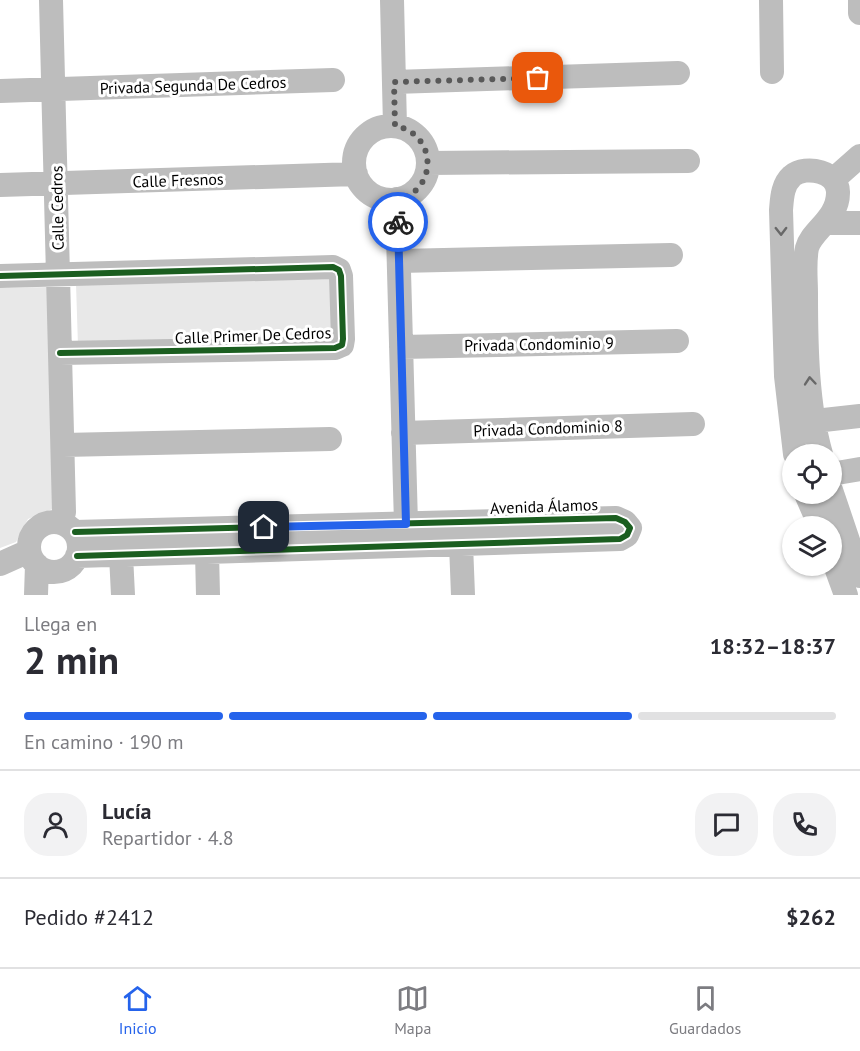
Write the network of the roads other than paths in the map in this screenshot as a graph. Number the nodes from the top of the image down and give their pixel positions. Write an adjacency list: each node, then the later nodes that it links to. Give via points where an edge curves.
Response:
1 (51, 0): 10 (street, Calle Cedros)
2 (392, 0): 9 (street)
3 (771, 0): 6 (street)
4 (860, 0): 5 (street)
5 (860, 13)
6 (772, 72)
7 (678, 73): 9 (street)
8 (333, 80): 10 (street, Privada Segunda De Cedros)
9 (394, 82): 12 (street)
10 (54, 89): 11 (street, Privada Segunda De Cedros); 18 (street, Calle Cedros)
11 (0, 91)
12 (395, 126): 15 (street, via 407,129 421,141); 16 (street, via 380,128 364,138 355,153)
13 (860, 156): 17 (street)
14 (688, 161): 15 (street)
15 (428, 163): 20 (street, via 417,190)
16 (356, 174): 18 (street, Calle Fresnos); 20 (street, via 368,192)
17 (834, 179): 21 (street, via 839,192); 35 (street, one-way to 35, via 822,172 805,171 792,176 783,190 781,275)
18 (56, 184): 19 (street, Calle Fresnos); 25 (street, Calle Cedros)
19 (0, 185)
20 (397, 200): 24 (street)
21 (827, 223): 22 (street); 33 (street, one-way to 21, via 806,325 806,268 808,246)
22 (860, 223)
23 (671, 255): 24 (street)
24 (399, 261): 28 (street)
25 (58, 274): 26 (street, Calle Primer De Cedros); 29 (street, Calle Cedros); 29 (street, Calle Primer De Cedros, via 333,267 341,276 343,339 342,345 335,348)
26 (0, 276)
27 (677, 341): 28 (street, Privada Condominio 9)
28 (401, 347): 32 (street)
29 (60, 353): 36 (street, Calle Cedros)
30 (860, 416): 33 (street)
31 (693, 424): 32 (street, Privada Condominio 8)
32 (403, 433): 40 (street)
33 (817, 438)
34 (330, 439): 36 (street)
35 (794, 444)
36 (63, 445): 41 (street, Calle Cedros, via 64,512)
37 (860, 469): 38 (street)
38 (842, 472)
39 (836, 504): 49 (street)
40 (406, 524): 41 (street, Avenida Álamos); 42 (street, Avenida Álamos, via 616,518 630,528 620,539)
41 (68, 528): 45 (street, via 80,547); 46 (street, via 52,522 37,528 29,542)
42 (461, 544): 43 (street, Avenida Álamos); 53 (street)
43 (207, 552): 44 (street, Avenida Álamos); 52 (street)
44 (121, 555): 45 (street, Avenida Álamos); 51 (street)
45 (77, 556): 46 (street, via 68,568 52,572)
46 (33, 558): 47 (street); 50 (street)
47 (0, 564)
48 (839, 576): 54 (street)
49 (860, 576)
50 (36, 595)
51 (123, 595)
52 (207, 595)
53 (463, 595)
54 (846, 595)

